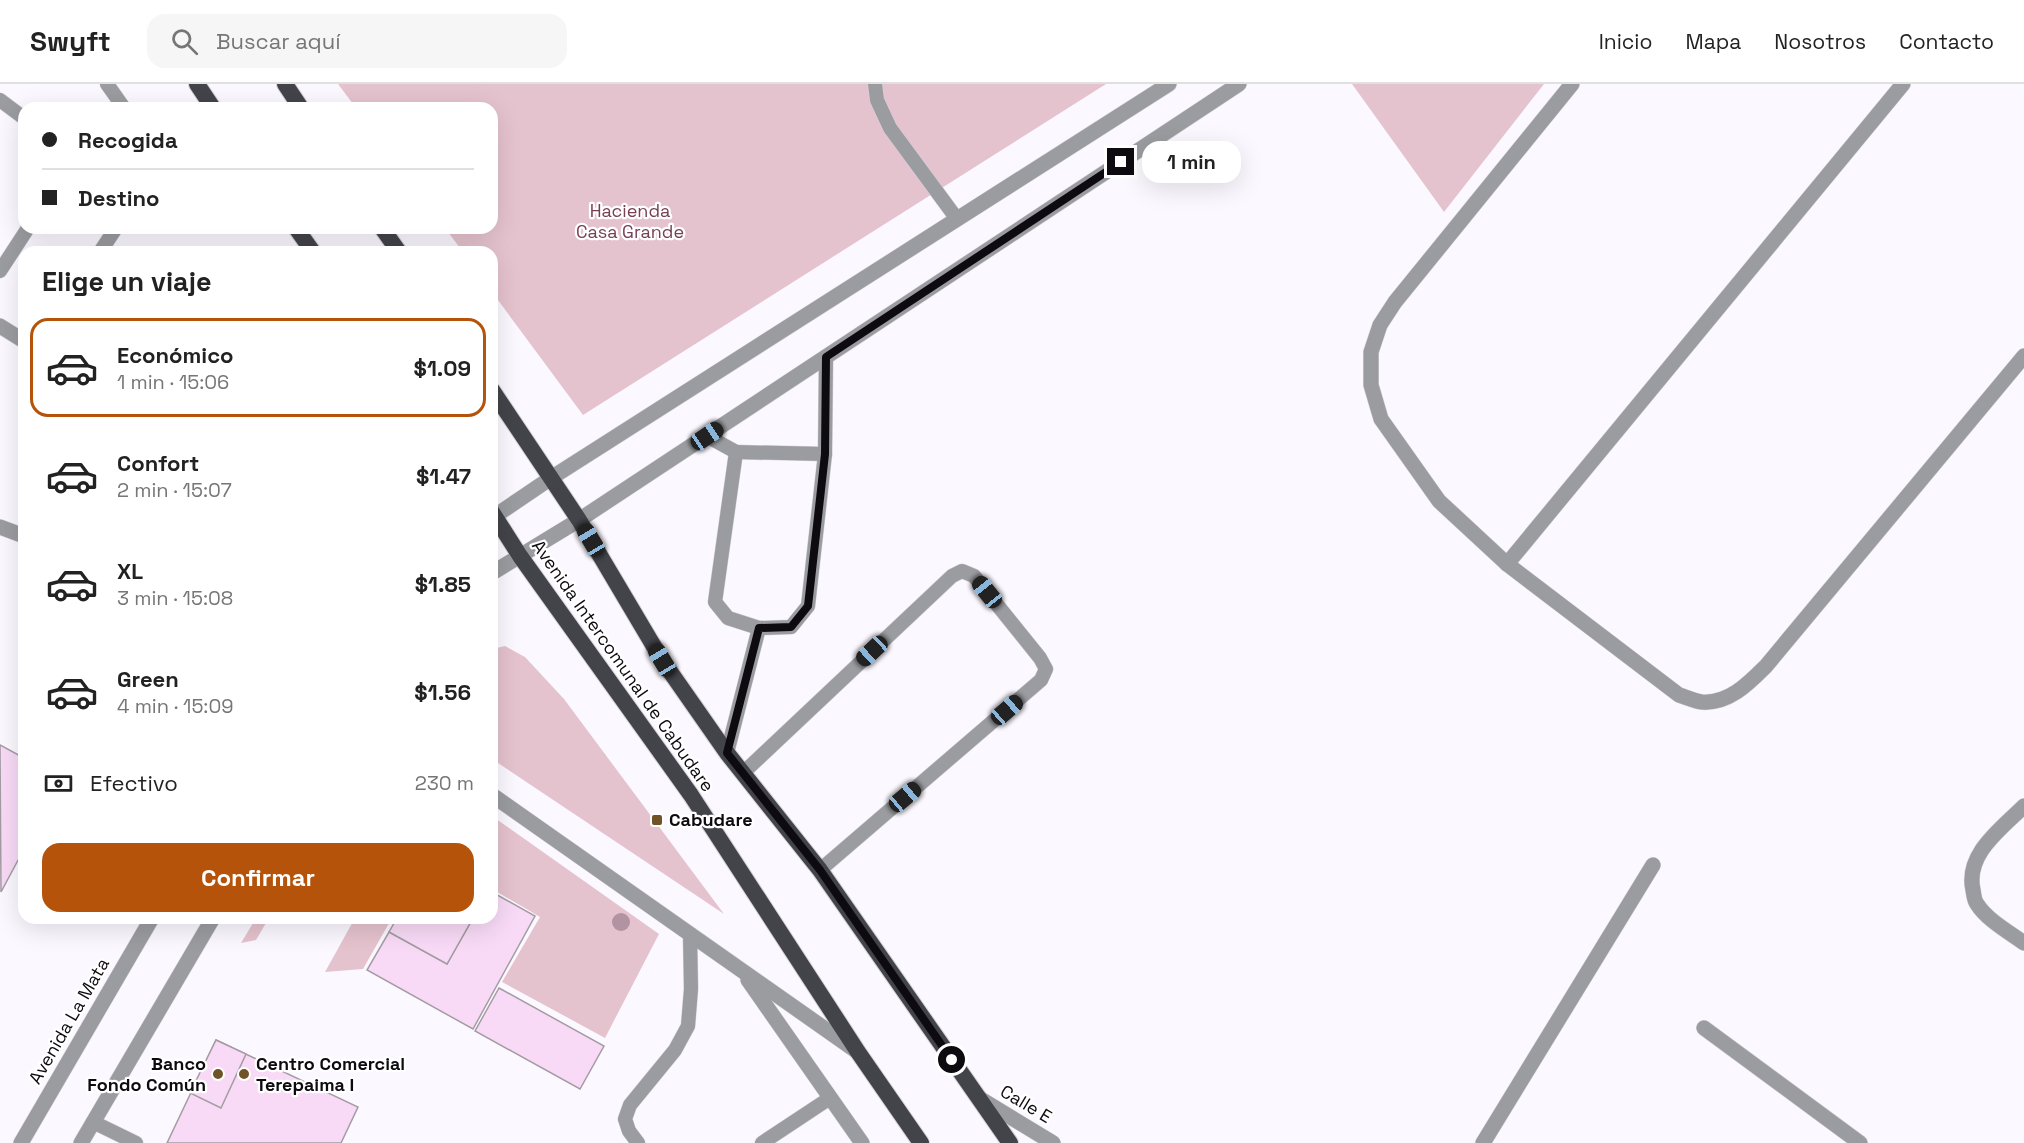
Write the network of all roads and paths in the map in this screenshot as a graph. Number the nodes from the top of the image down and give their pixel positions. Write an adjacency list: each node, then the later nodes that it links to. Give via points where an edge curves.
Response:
1 (106, 84): 10 (lane)
2 (197, 84): 11 (highway)
3 (285, 84): 12 (highway)
4 (875, 84): 14 (lane, via 877,100 890,128)
5 (1168, 84): 14 (street)
6 (1239, 84): 20 (street)
7 (1572, 84): 32 (street, via 1395,302 1380,325 1371,352 1371,385 1381,419 1439,501)
8 (1903, 84): 32 (street)
9 (0, 100): 13 (lane)
10 (120, 102)
11 (209, 102)
12 (297, 102)
13 (18, 114)
14 (957, 219): 25 (street)
15 (24, 234): 16 (lane)
16 (0, 272)
17 (0, 326): 18 (street)
18 (18, 337)
19 (2024, 356): 32 (street, via 1766,666 1729,697 1703,702 1679,695)
20 (826, 357): 22 (street); 24 (lane)
21 (498, 399): 25 (highway, Avenida Intercomunal de Cabudare)
22 (707, 436): 23 (lane); 27 (street)
23 (736, 452): 24 (lane); 34 (lane, via 715,602 728,618)
24 (825, 454): 34 (lane, via 808,606 791,627)
25 (551, 478): 26 (street); 27 (highway, Avenida Intercomunal de Cabudare)
26 (498, 512)
27 (579, 520): 31 (street); 35 (highway, Avenida Intercomunal de Cabudare, via 662,660)
28 (498, 523): 31 (highway, Avenida Intercomunal de Cabudare)
29 (0, 527): 30 (street)
30 (18, 534)
31 (520, 556): 33 (street); 47 (highway, Avenida Intercomunal de Cabudare, via 691,795)
32 (1507, 564)
33 (498, 569)
34 (759, 628): 35 (lane)
35 (727, 753): 36 (highway, Avenida Intercomunal de Cabudare)
36 (743, 773): 40 (highway, Avenida Intercomunal de Cabudare); 40 (lane, via 952,576 962,571 974,576 1040,658 1046,669 1041,680)
37 (498, 799): 43 (street)
38 (2024, 806): 44 (street, via 1976,858 1970,879 1976,903)
39 (1653, 865): 60 (street)
40 (820, 870): 49 (highway, Avenida Intercomunal de Cabudare)
41 (149, 924): 51 (street, Avenida La Mata)
42 (209, 924): 50 (street)
43 (690, 934): 45 (street); 54 (lane, via 692,989 688,1026 675,1050 630,1106 625,1119)
44 (2024, 943)
45 (741, 970): 47 (street); 48 (street)
46 (1704, 1028): 61 (street)
47 (858, 1052): 57 (highway, Avenida Intercomunal de Cabudare)
48 (830, 1098): 55 (lane); 56 (street)
49 (978, 1098): 58 (highway, Avenida Intercomunal de Cabudare); 59 (street, Calle E)
50 (93, 1122): 52 (street); 53 (lane)
51 (21, 1143)
52 (81, 1143)
53 (136, 1143)
54 (638, 1143)
55 (762, 1143)
56 (862, 1143)
57 (921, 1143)
58 (1010, 1143)
59 (1053, 1143)
60 (1483, 1143)
61 (1860, 1143)

